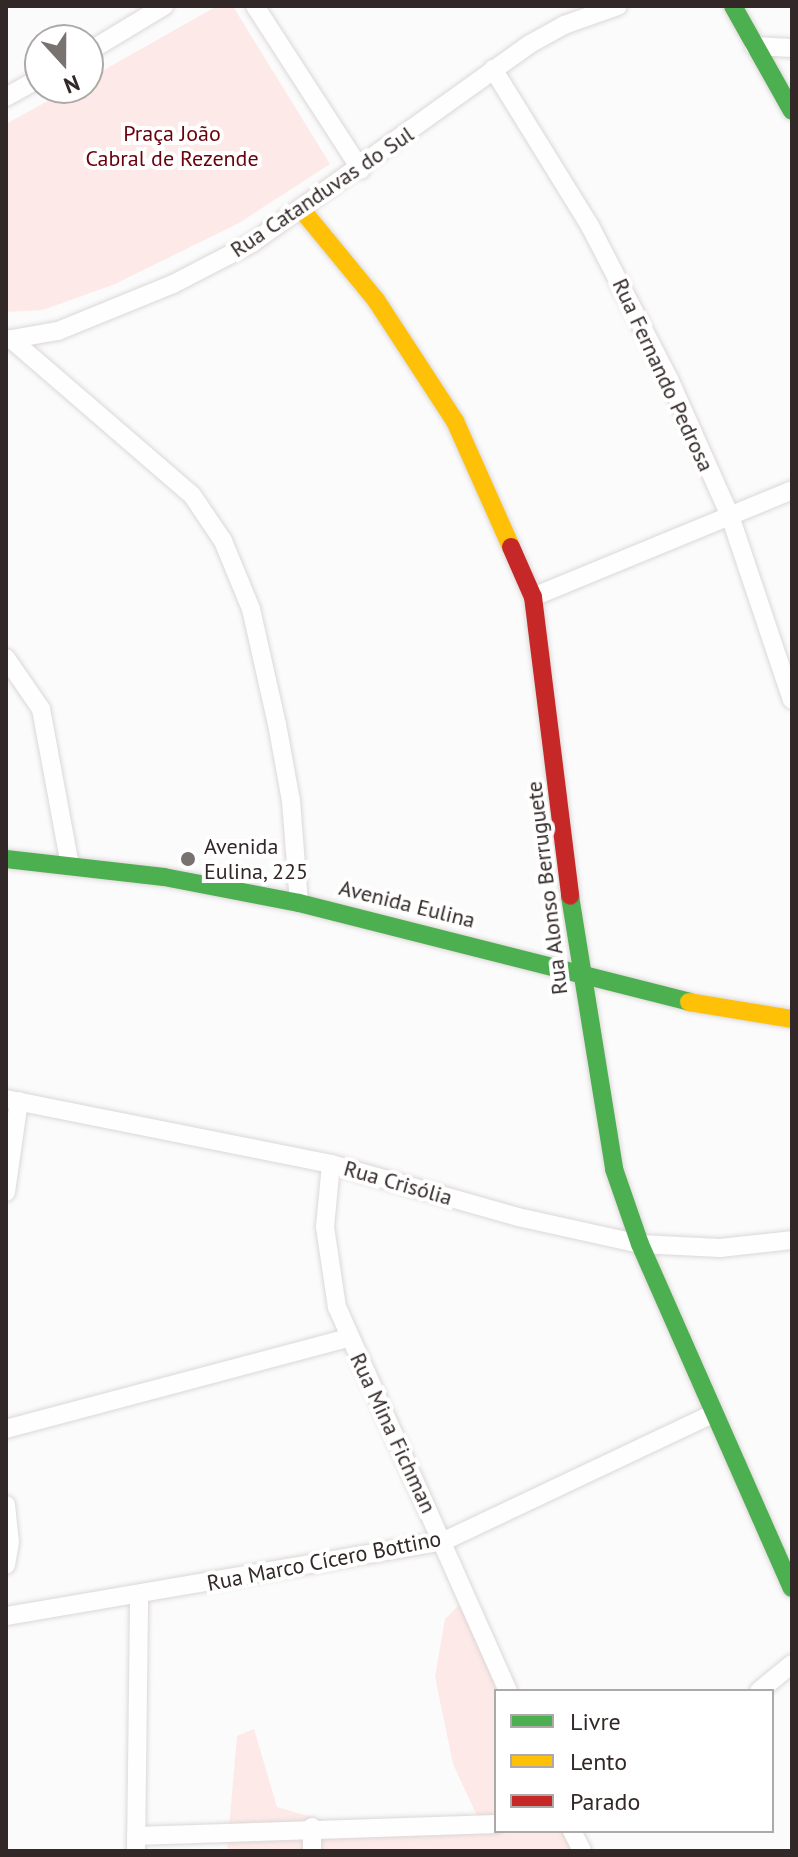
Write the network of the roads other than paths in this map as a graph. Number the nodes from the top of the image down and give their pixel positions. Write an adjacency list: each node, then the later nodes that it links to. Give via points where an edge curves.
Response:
1 (164, 6): 5 (street)
2 (255, 6): 12 (street)
3 (618, 6): 8 (street, Rua Catanduvas do Sul, via 564,25)
4 (731, 6): 6 (street)
5 (104, 42)
6 (754, 46): 7 (street); 11 (street)
7 (792, 48)
8 (493, 69): 12 (street, Rua Catanduvas do Sul); 16 (street, Rua Fernando Pedrosa, via 590,226 669,379)
9 (24, 87): 10 (street)
10 (6, 97)
11 (792, 111)
12 (361, 170): 13 (street, Rua Catanduvas do Sul)
13 (302, 210): 14 (street, Rua Catanduvas do Sul, via 173,284 58,331); 17 (street, Rua Alonso Berruguete, via 376,300 455,421)
14 (9, 340): 22 (street, via 192,495 223,541 251,609 277,724 291,801)
15 (792, 490): 16 (street)
16 (730, 516): 17 (street); 19 (street, Rua Fernando Pedrosa)
17 (533, 597): 23 (street, Rua Alonso Berruguete)
18 (6, 658): 21 (street, via 41,709)
19 (792, 700)
20 (6, 859): 21 (street, Avenida Eulina)
21 (70, 866): 22 (street, Avenida Eulina, via 164,877)
22 (299, 903): 23 (street, Avenida Eulina)
23 (579, 971): 24 (street, Avenida Eulina, via 732,1013); 29 (street, Rua Alonso Berruguete, via 614,1169)
24 (792, 1019)
25 (13, 1100): 26 (street, Rua Crisólia); 27 (street)
26 (331, 1164): 29 (street, Rua Crisólia, via 518,1217); 30 (street, Rua Mina Fichman, via 328,1270)
27 (6, 1192)
28 (792, 1240): 29 (street, Rua Crisólia, via 720,1248)
29 (640, 1244): 31 (street, Rua Alonso Berruguete)
30 (349, 1338): 32 (street); 34 (street, Rua Mina Fichman)
31 (713, 1414): 34 (street, Rua Marco Cícero Bottino); 36 (street, Rua Alonso Berruguete)
32 (6, 1429)
33 (6, 1505): 35 (street)
34 (444, 1541): 37 (street, Rua Marco Cícero Bottino); 40 (street, Rua Mina Fichman)
35 (6, 1565)
36 (792, 1588)
37 (139, 1594): 38 (street, Rua Marco Cícero Bottino); 44 (street)
38 (6, 1616)
39 (792, 1664): 41 (street)
40 (507, 1689)
41 (761, 1689)
42 (494, 1824): 43 (street)
43 (312, 1827): 44 (street); 45 (street)
44 (136, 1844)
45 (312, 1851)

